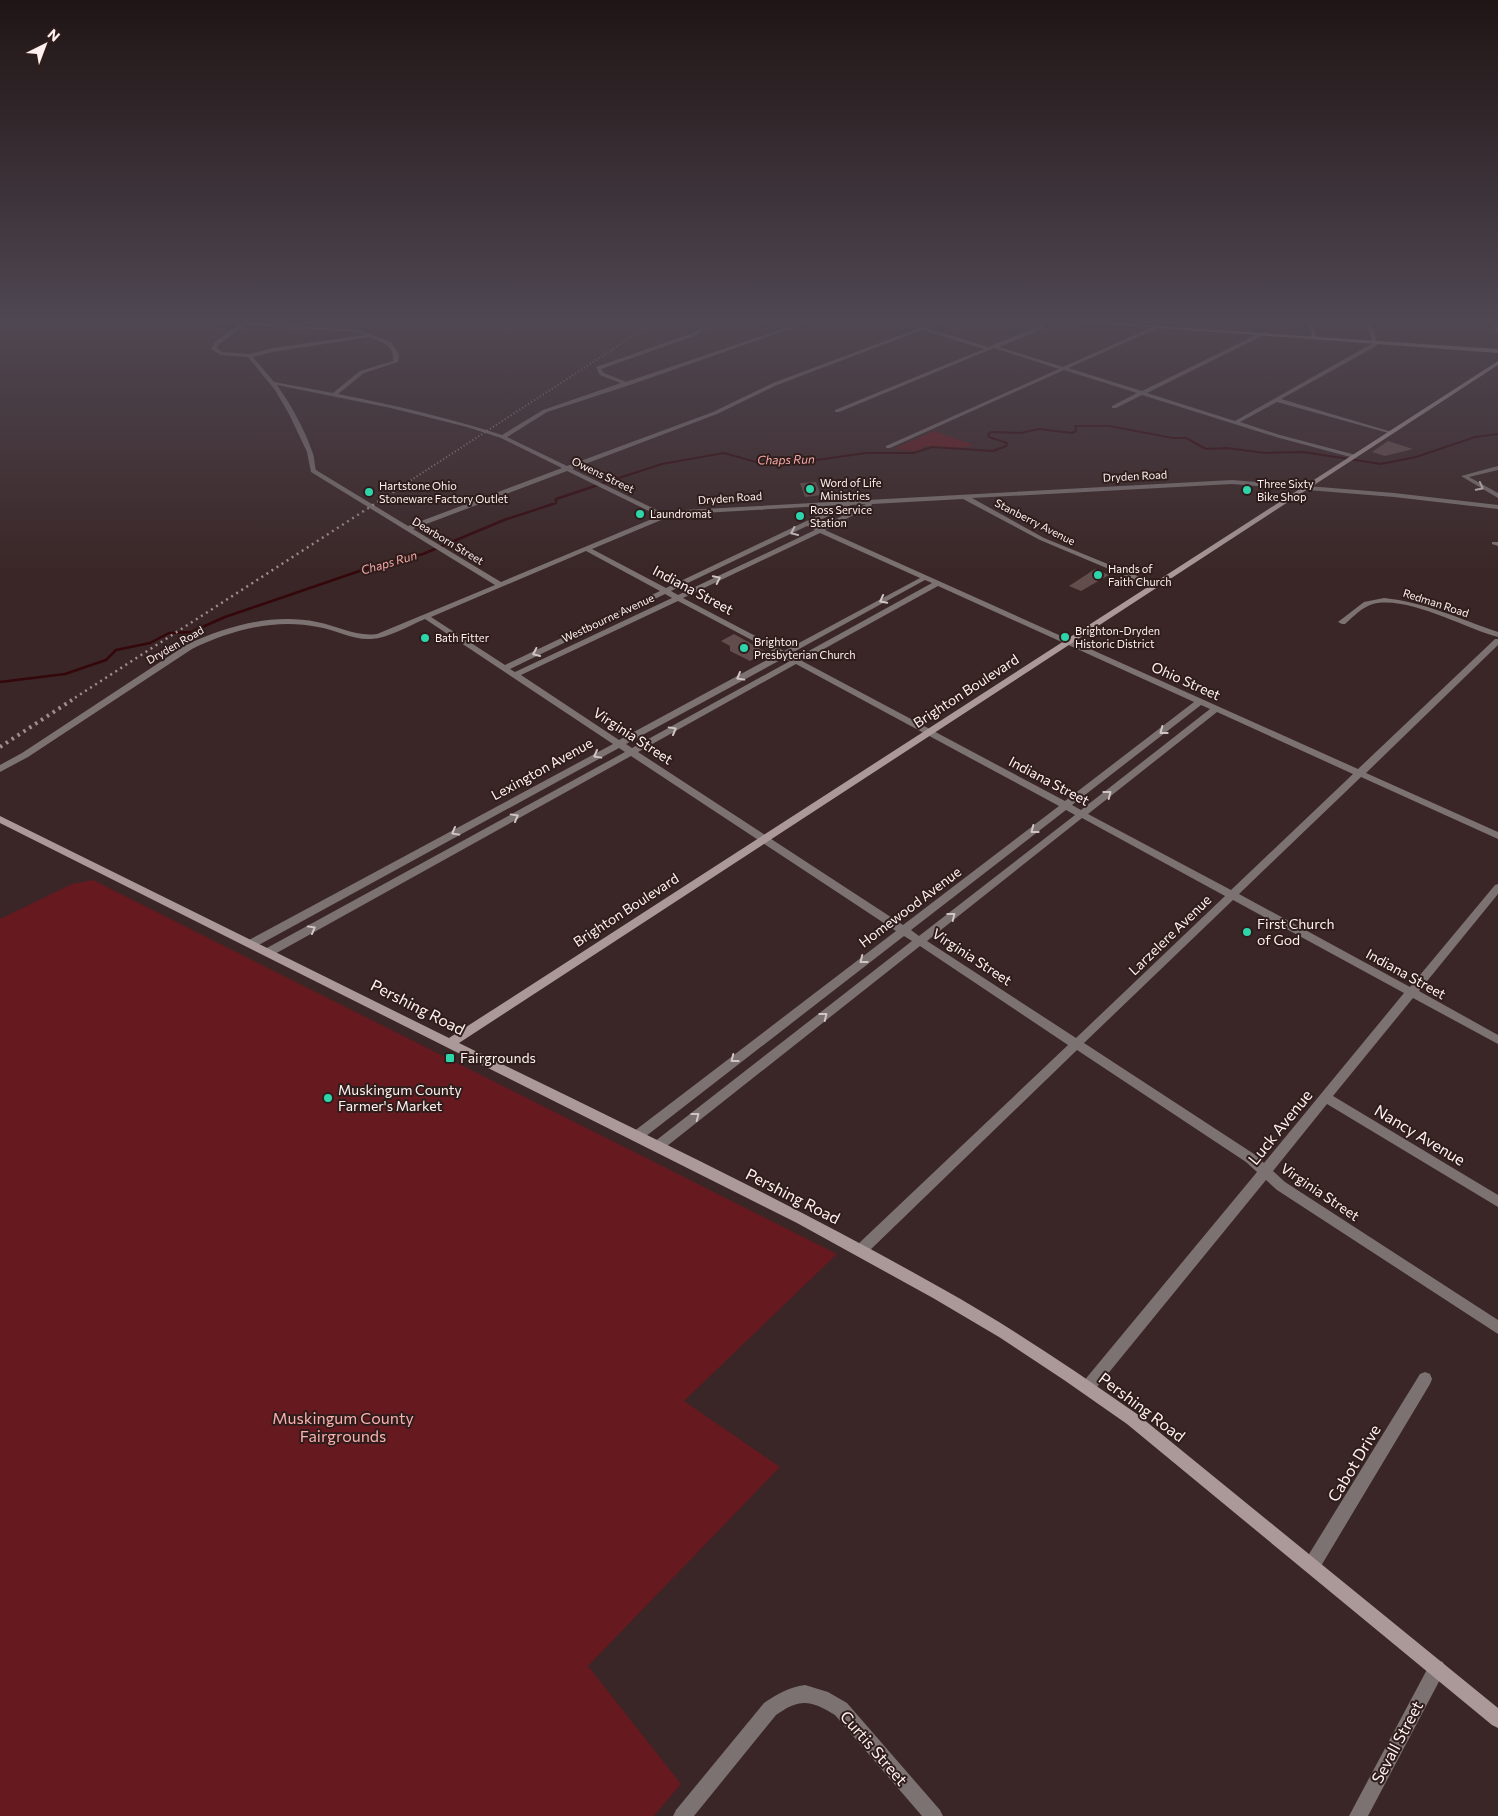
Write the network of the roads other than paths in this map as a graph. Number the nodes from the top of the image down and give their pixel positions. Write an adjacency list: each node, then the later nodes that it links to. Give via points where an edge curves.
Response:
1 (287, 405): 29 (street, Dearborn Street, via 310,452 313,471)
2 (383, 405): 16 (street, Owens Street)
3 (564, 405): 16 (street, via 545,411)
4 (731, 405): 19 (street)
5 (852, 405): 13 (street)
6 (983, 405): 17 (street)
7 (1119, 405): 12 (street)
8 (1176, 405): 14 (street)
9 (1268, 405): 14 (street)
10 (1293, 405): 15 (street)
11 (1434, 405): 15 (street, Brighton Boulevard)
12 (1114, 407)
13 (837, 411)
14 (1235, 423): 18 (street)
15 (1390, 433): 18 (street, Brighton Boulevard)
16 (503, 437): 19 (street, Owens Street)
17 (888, 447)
18 (1353, 457): 21 (street, Brighton Boulevard)
19 (566, 468): 27 (street, Owens Street); 29 (street)
20 (1498, 468): 23 (street, one-way to 23, via 1464,476)
21 (1306, 487): 22 (street, Dryden Road, via 1232,482); 26 (street, Dryden Road); 35 (street, Brighton Boulevard)
22 (963, 496): 24 (street, Dryden Road); 35 (street, Stanberry Avenue, via 1042,539)
23 (1498, 496)
24 (869, 501): 25 (street, Dryden Road); 30 (street, Westbourne Avenue, via 869,506)
25 (853, 502): 27 (street, Dryden Road); 28 (street, Westbourne Avenue)
26 (1496, 506)
27 (664, 516): 31 (street, Dryden Road)
28 (809, 524): 30 (street, Ohio Street); 36 (street, Westbourne Avenue, one-way to 36)
29 (406, 529): 34 (street, Dearborn Street)
30 (820, 530): 32 (street, Ohio Street); 37 (street, Westbourne Avenue, one-way to 30)
31 (587, 549): 34 (street, Dryden Road); 36 (street, Indiana Street)
32 (926, 577): 33 (street, Ohio Street); 43 (street, Lexington Avenue, one-way to 43)
33 (938, 583): 41 (street, Ohio Street); 44 (street, Lexington Avenue)
34 (500, 585): 38 (street, Dryden Road)
35 (1154, 586): 41 (street, Brighton Boulevard)
36 (667, 592): 37 (street, Indiana Street); 45 (street, Westbourne Avenue, one-way to 45)
37 (678, 598): 43 (street, Indiana Street); 46 (street, Westbourne Avenue)
38 (426, 617): 45 (street, Virginia Street); 52 (street, Dryden Road, via 379,636 364,638 295,621 254,625 217,634 189,647)
39 (1342, 622): 40 (street, Redman Road, via 1362,606 1388,600 1414,605)
40 (1498, 635)
41 (1068, 641): 47 (street, Ohio Street); 49 (street, Brighton Boulevard)
42 (1498, 641): 53 (street, Larzelere Avenue)
43 (782, 654): 44 (street, Indiana Street); 50 (street, Lexington Avenue, one-way to 50)
44 (797, 661): 49 (street, Indiana Street); 51 (street, Lexington Avenue, one-way to 44)
45 (504, 668): 46 (street, Virginia Street)
46 (515, 675): 50 (street, Virginia Street)
47 (1201, 701): 48 (street, Ohio Street); 54 (street, Homewood Avenue, one-way to 54)
48 (1217, 708): 53 (street, Ohio Street); 55 (street, one-way to 48)
49 (928, 732): 54 (street, Indiana Street); 58 (street, Brighton Boulevard)
50 (618, 744): 51 (street, Virginia Street); 63 (street, Lexington Avenue, one-way to 63)
51 (631, 753): 58 (street, Virginia Street); 64 (street, Lexington Avenue, one-way to 51)
52 (0, 769)
53 (1361, 774): 57 (street, Ohio Street); 60 (street, Larzelere Avenue)
54 (1065, 806): 55 (street, Indiana Street); 61 (street, Homewood Avenue, one-way to 61)
55 (1081, 814): 60 (street, Indiana Street); 62 (street, one-way to 55)
56 (0, 819): 63 (street, Pershing Road)
57 (1498, 836)
58 (763, 838): 61 (street, Virginia Street); 67 (street, Brighton Boulevard)
59 (1498, 887): 65 (street, Luck Avenue)
60 (1232, 895): 65 (street, Indiana Street); 68 (street, Larzelere Avenue)
61 (903, 929): 62 (street, Virginia Street); 70 (street, Homewood Avenue, one-way to 70)
62 (920, 941): 68 (street, Virginia Street); 71 (street, one-way to 62)
63 (251, 944): 64 (street, Pershing Road)
64 (269, 952): 67 (street, Pershing Road)
65 (1412, 993): 66 (street, Indiana Street); 69 (street, Luck Avenue)
66 (1498, 1040)
67 (450, 1043): 70 (street, Pershing Road)
68 (1076, 1044): 72 (street, Virginia Street, via 1250,1158); 74 (street, Larzelere Avenue)
69 (1325, 1096): 72 (street, Luck Avenue); 73 (street, Nancy Avenue)
70 (637, 1136): 71 (street, Pershing Road)
71 (658, 1146): 74 (street, Pershing Road)
72 (1265, 1172): 75 (street, Virginia Street, via 1281,1186); 77 (street, Luck Avenue)
73 (1498, 1202)
74 (861, 1250): 77 (street, Pershing Road)
75 (1498, 1328)
76 (1425, 1379): 78 (street, Cabot Drive)
77 (1088, 1387): 78 (street, Pershing Road)
78 (1312, 1565): 79 (street, Pershing Road)
79 (1437, 1668): 80 (street, Pershing Road); 83 (street, Sevall Street)
80 (1498, 1719)
81 (682, 1816): 82 (street, Curtis Street, via 770,1709 786,1697 806,1692 823,1697 841,1708)
82 (934, 1816)
83 (1358, 1816)

